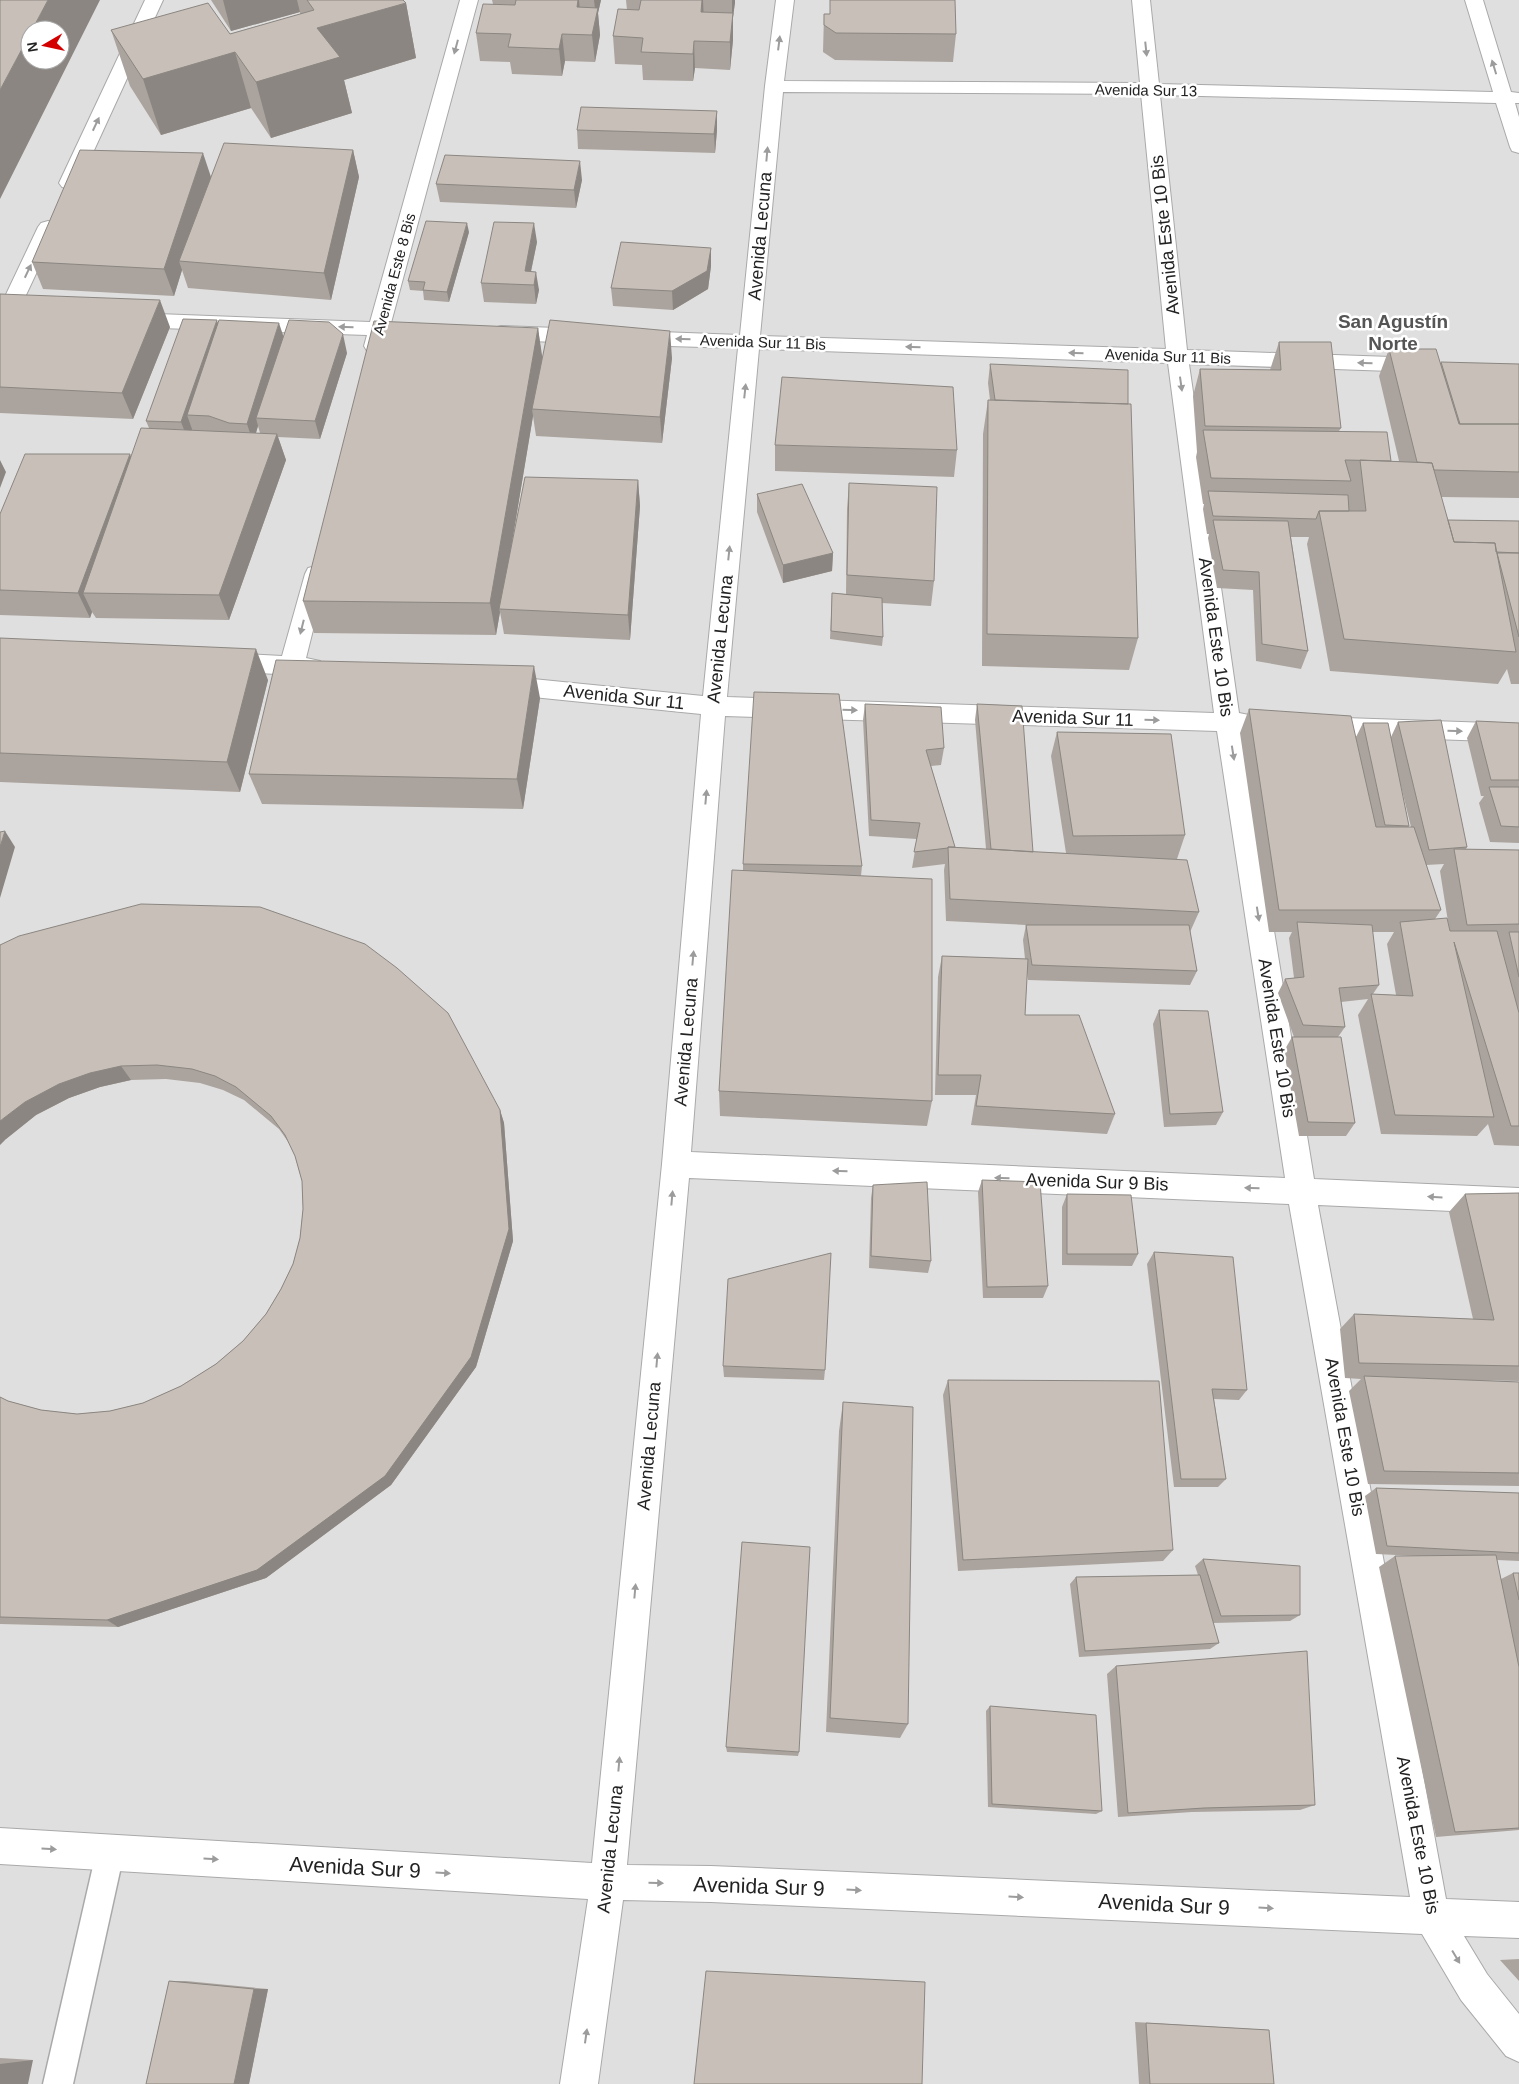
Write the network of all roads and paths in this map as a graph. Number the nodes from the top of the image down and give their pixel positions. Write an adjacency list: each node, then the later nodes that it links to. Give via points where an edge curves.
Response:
1 (154, 0): 11 (street, one-way to 1, via 60,203)
2 (469, 0): 12 (street, Avenida Este 8 Bis, one-way to 12)
3 (785, 0): 6 (street, Avenida Lecuna, one-way to 3)
4 (1141, 0): 7 (street, Avenida Este 10 Bis, one-way to 7)
5 (1474, 0): 8 (street, one-way to 5)
6 (774, 86): 7 (street, Avenida Sur 13); 15 (street, Avenida Lecuna, one-way to 6)
7 (1150, 90): 8 (street, Avenida Sur 13); 16 (street, Avenida Este 10 Bis)
8 (1511, 97): 9 (street)
9 (1519, 147)
10 (114, 319): 12 (street, one-way to 10)
11 (11, 320)
12 (378, 329): 13 (street); 18 (street, Avenida Este 8 Bis)
13 (427, 330)
14 (486, 332): 15 (street, Avenida Sur 11 Bis, one-way to 14)
15 (750, 342): 16 (street, Avenida Sur 11 Bis, one-way to 15); 24 (street, Avenida Lecuna, one-way to 15)
16 (1177, 356): 17 (street, Avenida Sur 11 Bis, one-way to 16); 25 (street, Avenida Este 10 Bis, one-way to 25)
17 (1441, 366)
18 (369, 367)
19 (319, 559): 21 (street, one-way to 21)
20 (205, 661): 21 (street)
21 (292, 665): 22 (street)
22 (332, 668)
23 (479, 683): 24 (street, Avenida Sur 11)
24 (714, 706): 25 (street, Avenida Sur 11, one-way to 25); 29 (street, Avenida Lecuna, one-way to 24)
25 (1228, 723): 26 (street, Avenida Sur 11); 30 (street, Avenida Este 10 Bis, one-way to 30)
26 (1267, 724)
27 (1296, 725): 28 (street, one-way to 28)
28 (1519, 733)
29 (676, 1164): 30 (street, Avenida Sur 9 Bis, one-way to 29); 34 (street, Avenida Lecuna, one-way to 29)
30 (1301, 1190): 31 (street, Avenida Sur 9 Bis, one-way to 30); 35 (street, Avenida Este 10 Bis)
31 (1519, 1201)
32 (0, 1846): 33 (street, Avenida Sur 9, one-way to 33)
33 (110, 1853): 34 (street, Avenida Sur 9, one-way to 34); 38 (lane)
34 (608, 1882): 35 (street, Avenida Sur 9, one-way to 35); 39 (street, Avenida Lecuna, one-way to 34)
35 (1431, 1915): 36 (street, Avenida Sur 9); 37 (street, Avenida Este 10 Bis, one-way to 37, via 1474,1987)
36 (1519, 1920)
37 (1519, 2043)
38 (58, 2084)
39 (579, 2084)

